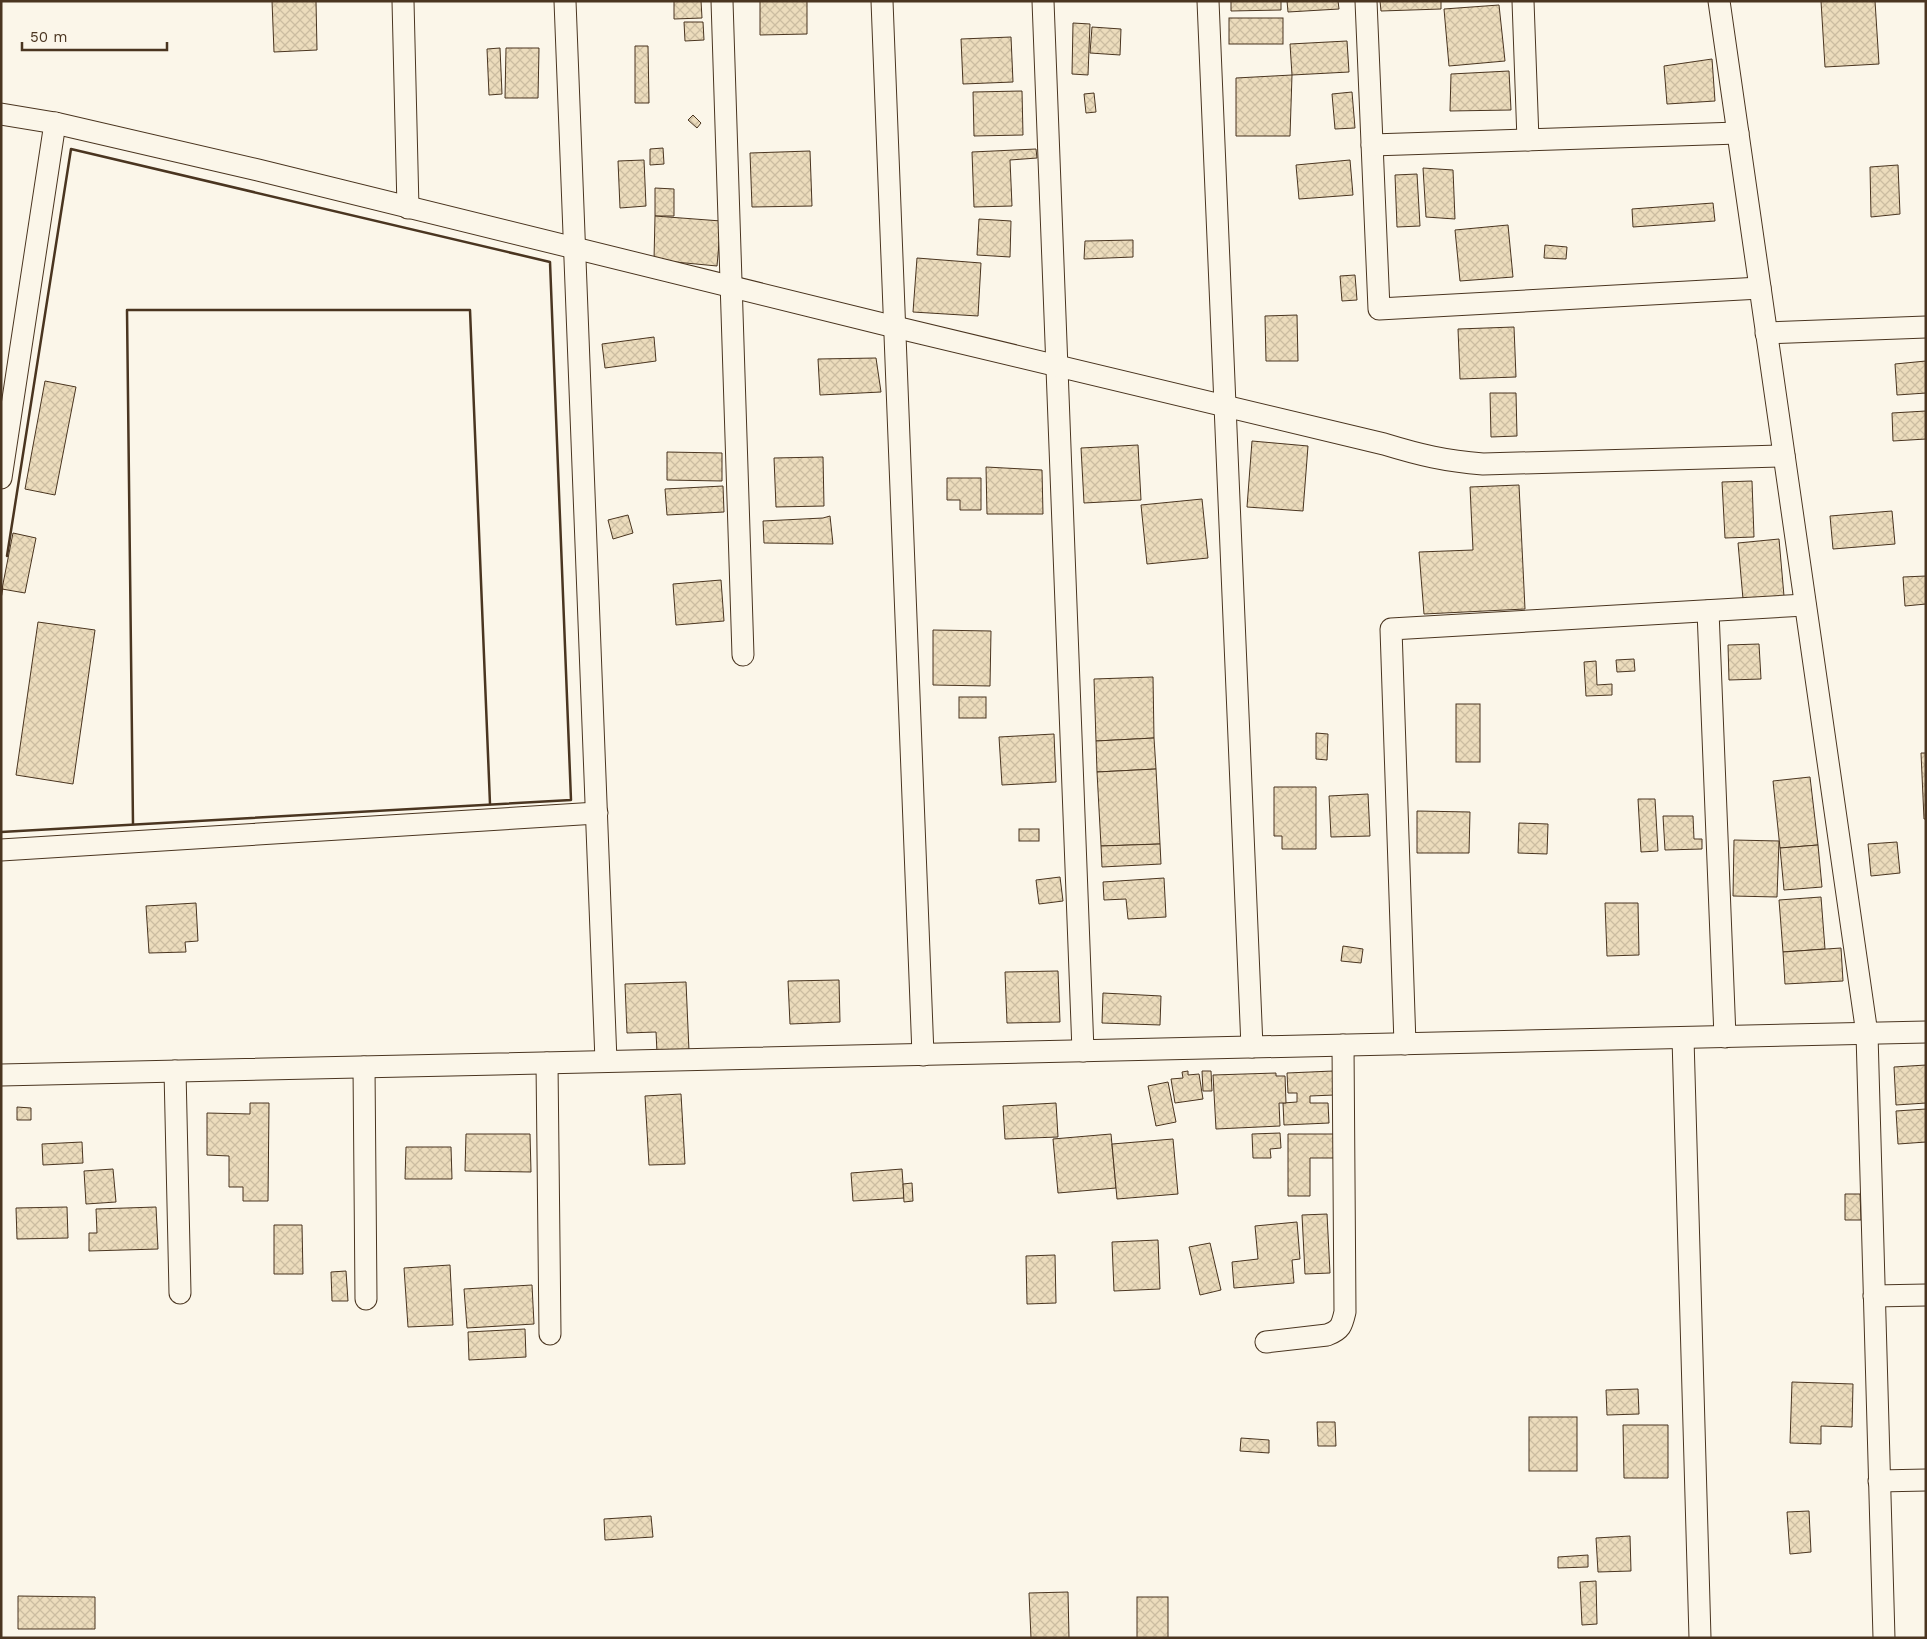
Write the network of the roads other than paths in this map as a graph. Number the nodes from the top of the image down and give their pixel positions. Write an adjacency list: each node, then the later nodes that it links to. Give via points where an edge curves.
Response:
1 (403, 1): 15 (street)
2 (565, 1): 16 (street)
3 (722, 1): 17 (street)
4 (882, 1): 20 (street)
5 (1043, 1): 22 (street)
6 (1208, 1): 23 (street)
7 (1366, 1): 14 (street)
8 (1522, 1): 13 (street)
9 (1719, 1): 12 (street)
10 (1, 114): 11 (street)
11 (55, 123): 15 (street); 25 (street)
12 (1738, 133): 13 (street); 18 (street)
13 (1528, 140): 14 (street)
14 (1372, 145): 18 (street, via 1379,309)
15 (408, 208): 16 (street)
16 (574, 248): 17 (street); 29 (street)
17 (730, 286): 20 (street); 28 (street)
18 (1760, 288): 21 (street)
19 (1926, 326): 21 (street)
20 (895, 327): 22 (street); 39 (street)
21 (1766, 333): 24 (street)
22 (1056, 365): 23 (street); 38 (street)
23 (1225, 406): 24 (street, via 1446,461 1482,464); 37 (street)
24 (1784, 456): 26 (street)
25 (1, 478)
26 (1805, 605): 27 (street); 32 (street)
27 (1708, 611): 33 (street); 35 (street, via 1392,629)
28 (743, 655)
29 (597, 813): 30 (street); 40 (street)
30 (1, 850)
31 (1926, 1032): 32 (street)
32 (1866, 1034): 33 (street); 47 (street)
33 (1725, 1037): 34 (street)
34 (1683, 1038): 35 (street); 53 (street)
35 (1405, 1044): 36 (street)
36 (1343, 1045): 37 (street); 50 (street, via 1345,1312 1342,1326 1328,1335)
37 (1252, 1047): 38 (street)
38 (1082, 1051): 39 (street)
39 (923, 1054): 40 (street)
40 (606, 1061): 41 (street)
41 (547, 1063): 42 (street); 49 (street)
42 (364, 1067): 43 (street); 48 (street)
43 (175, 1071): 44 (street); 45 (street)
44 (1, 1075)
45 (180, 1293)
46 (1926, 1295): 47 (street)
47 (1874, 1296): 52 (street)
48 (366, 1299)
49 (550, 1334)
50 (1266, 1342)
51 (1926, 1480): 52 (street)
52 (1879, 1481): 54 (street)
53 (1700, 1638)
54 (1884, 1638)

